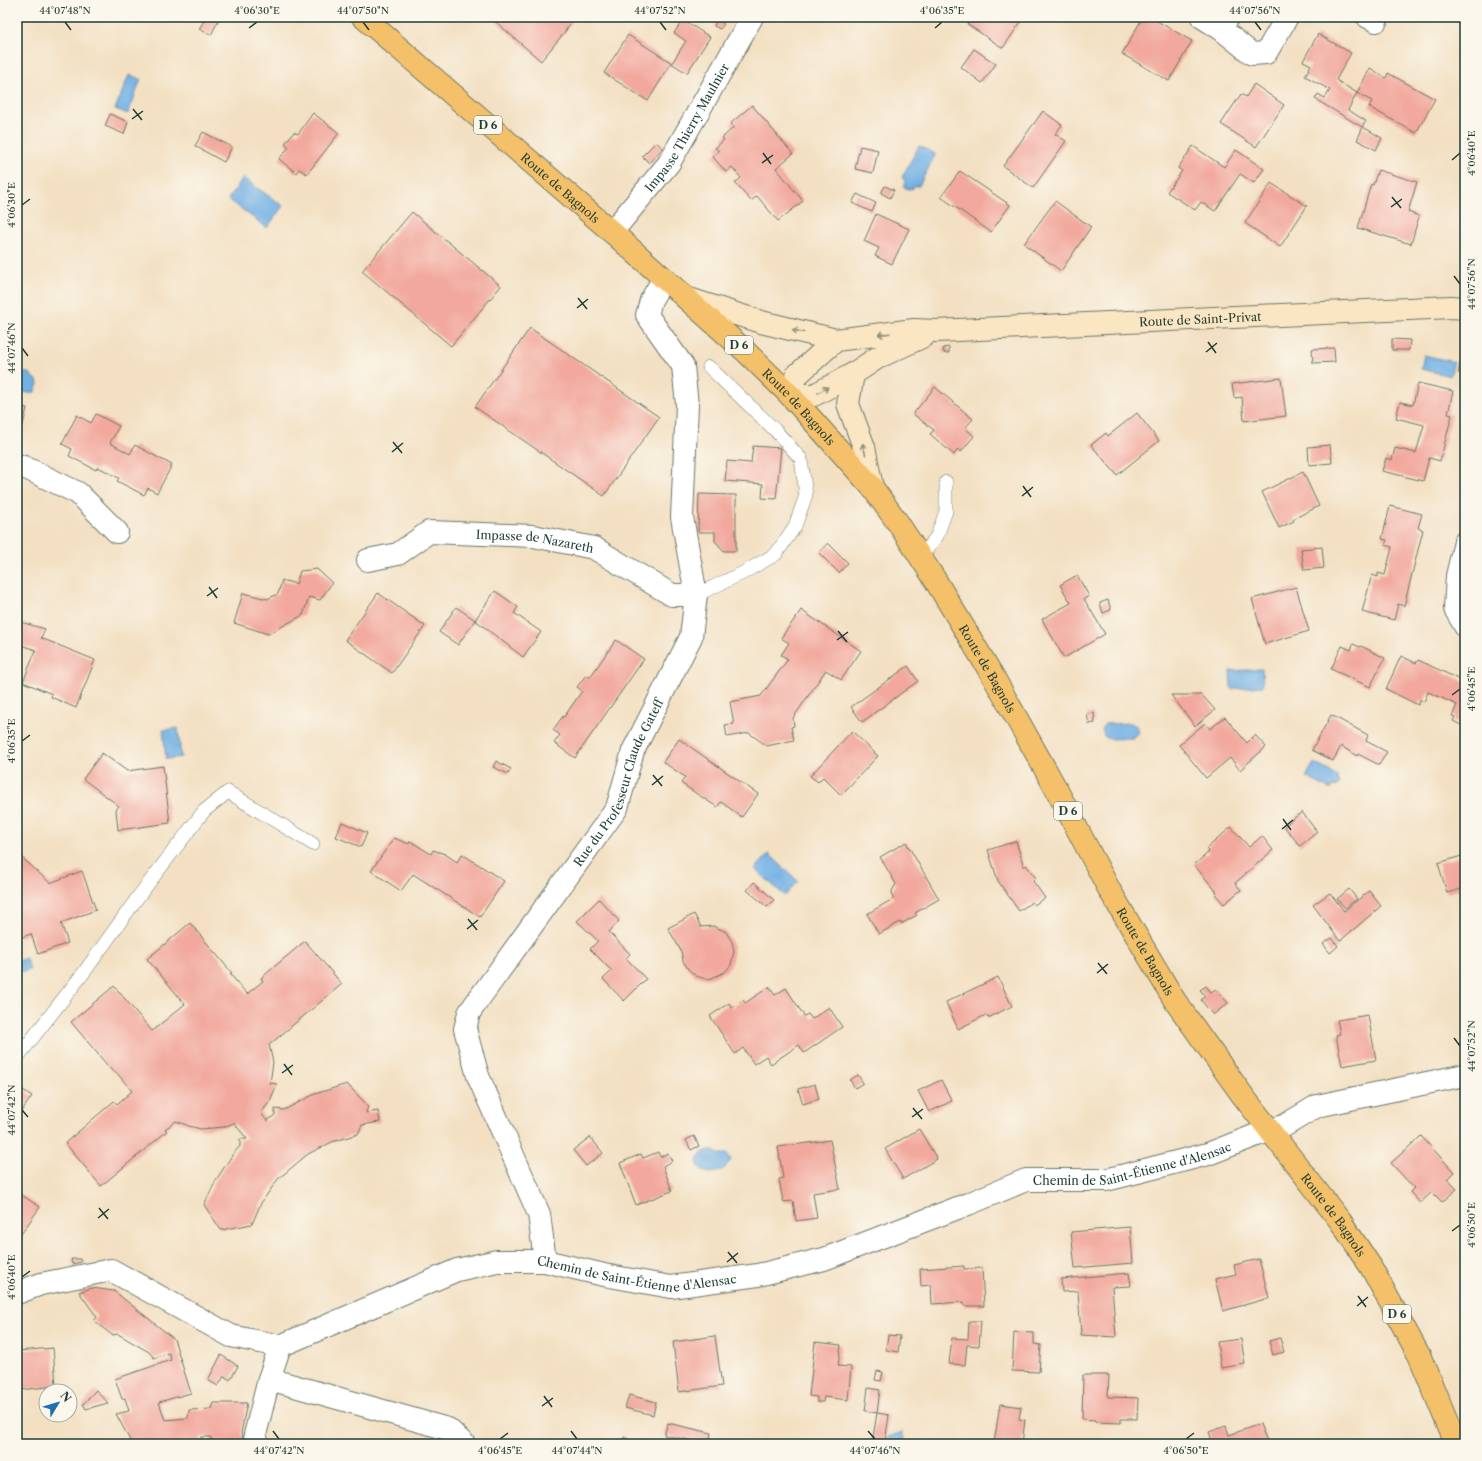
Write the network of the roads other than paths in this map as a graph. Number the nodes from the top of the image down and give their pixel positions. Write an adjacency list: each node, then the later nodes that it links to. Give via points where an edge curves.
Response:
1 (364, 17): 6 (main road, Route de Bagnols / D 6)
2 (752, 17): 6 (street, Impasse Thierry Maulnier, via 669,163)
3 (1202, 17): 5 (street)
4 (1287, 17): 5 (street, via 1266,53 1252,54)
5 (1224, 23)
6 (612, 232): 7 (main road, Route de Bagnols / D 6)
7 (664, 278): 8 (main road, Route de Bagnols / D 6); 22 (street, Rue du Professeur Claude Gateff, via 651,300 647,315 683,366 687,405 682,517)
8 (686, 298): 11 (street, one-way to 8, via 761,322); 14 (main road, Route de Bagnols / D 6)
9 (1465, 308): 10 (street, Route de Saint-Privat)
10 (936, 331): 11 (street, Route de Saint-Privat, one-way to 11, via 914,330); 13 (street, via 877,358)
11 (847, 339): 13 (street); 14 (street, via 797,374)
12 (709, 367): 22 (lane, via 775,430 801,459 806,495 795,526 776,554)
13 (858, 370): 14 (street, one-way to 13, via 814,395); 17 (street, one-way to 13, via 864,447 848,404)
14 (790, 395): 17 (main road, Route de Bagnols / D 6)
15 (17, 465): 18 (street, via 78,493)
16 (946, 482): 20 (lane, via 946,511 937,536)
17 (872, 487): 20 (main road, Route de Bagnols / D 6)
18 (117, 532)
19 (1465, 542): 23 (street, via 1457,576 1455,609)
20 (921, 557): 27 (main road, Route de Bagnols / D 6, via 994,678 1110,891 1175,1001)
21 (368, 560): 22 (street, Impasse de Nazareth, via 398,554 429,532 533,536 594,548 672,595)
22 (696, 595): 28 (street, Rue du Professeur Claude Gateff, via 691,637 633,751 616,808 469,1013 465,1029 478,1076 539,1214)
23 (1465, 626)
24 (313, 844): 25 (lane, via 228,792 204,811)
25 (17, 1058)
26 (1465, 1076): 27 (street, Chemin de Saint-Étienne d'Alensac, via 1317,1106 1284,1126)
27 (1270, 1131): 28 (street, Chemin de Saint-Étienne d'Alensac, via 1208,1154 1106,1180 1026,1180 824,1259 758,1275 671,1287); 34 (main road, Route de Bagnols / D 6, via 1341,1222 1371,1267 1420,1357)
28 (545, 1262): 30 (street, Chemin de Saint-Étienne d'Alensac, via 497,1261 457,1270)
29 (17, 1293): 30 (street, via 41,1284 111,1270 231,1336)
30 (280, 1346): 31 (street)
31 (268, 1379): 32 (street, via 255,1436); 33 (street, via 448,1429)
32 (258, 1444)
33 (464, 1444)
34 (1456, 1444)

